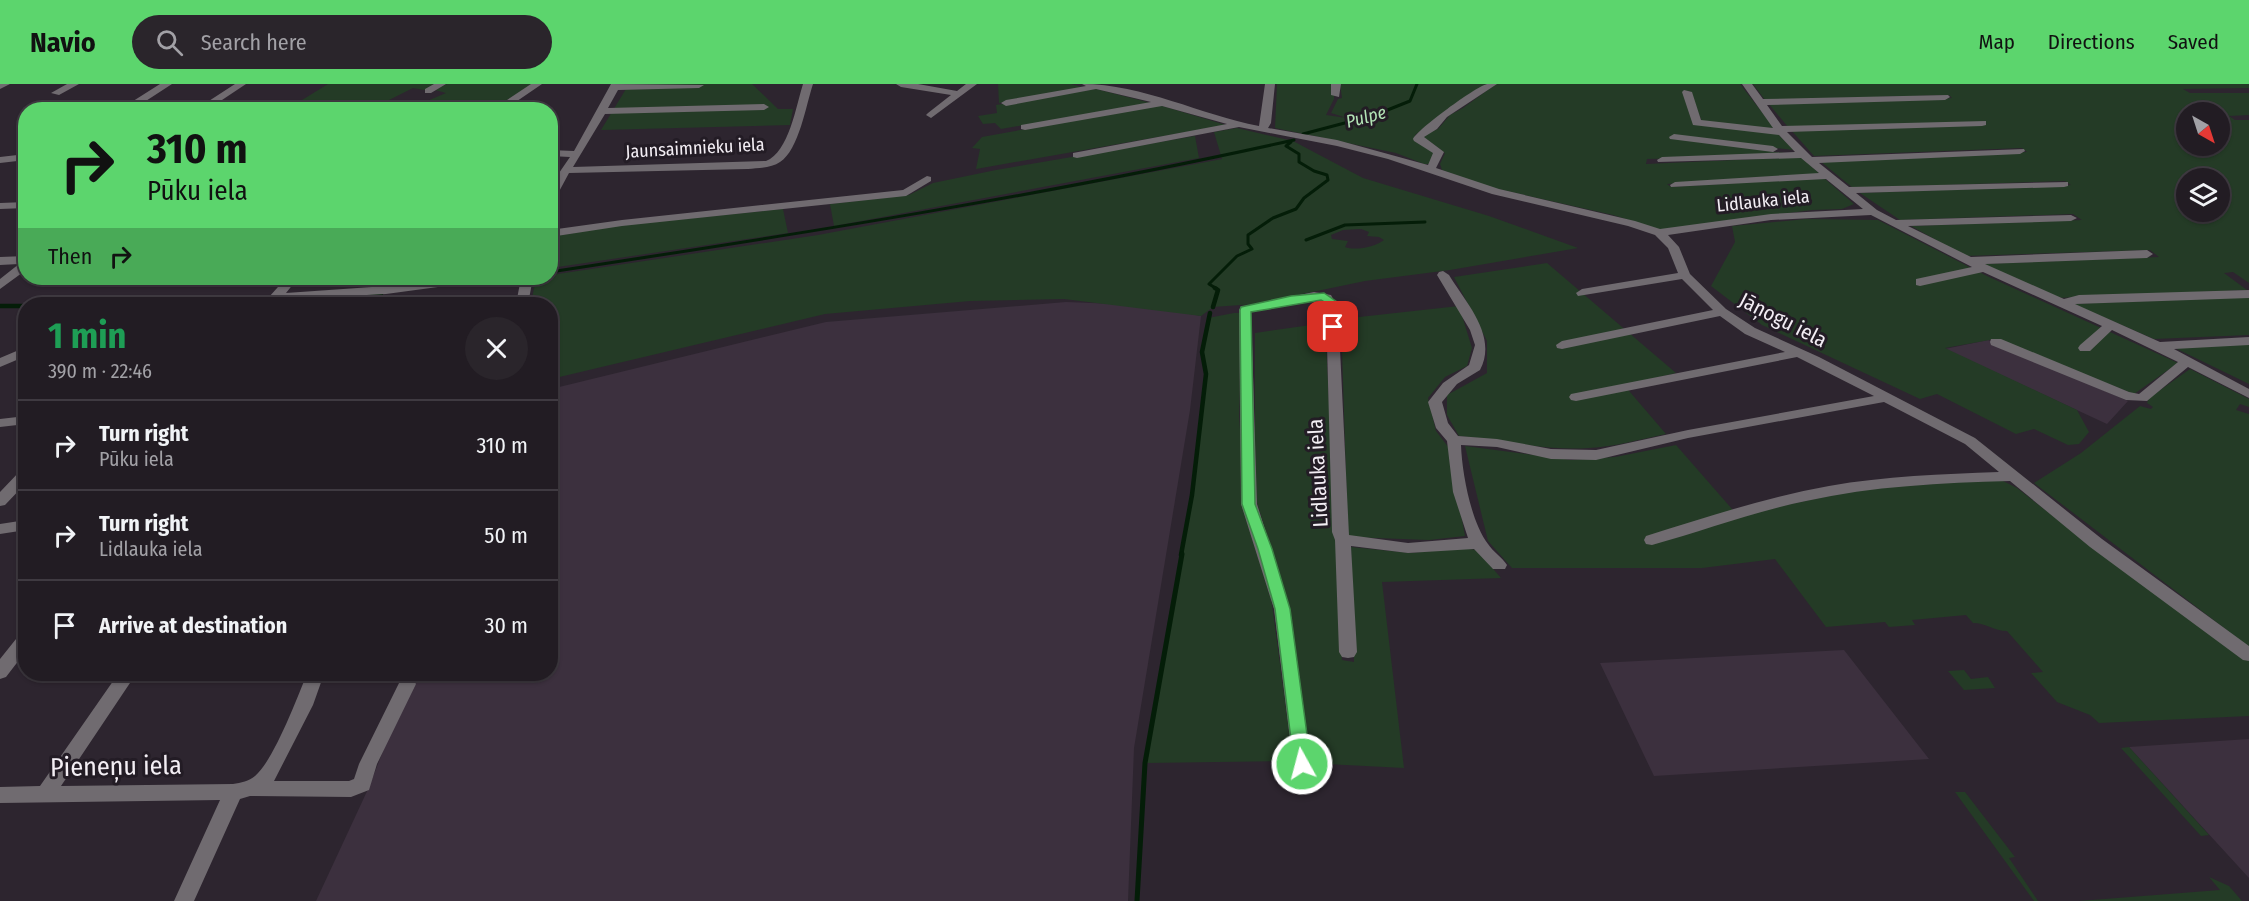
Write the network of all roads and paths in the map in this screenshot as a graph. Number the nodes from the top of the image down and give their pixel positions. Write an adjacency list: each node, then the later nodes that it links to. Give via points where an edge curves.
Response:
1 (5, 84): 17 (street)
2 (74, 84): 20 (street)
3 (166, 84): 24 (street)
4 (241, 84): 25 (street)
5 (441, 84): 18 (street)
6 (537, 84): 26 (street)
7 (808, 84): 48 (street, Jaunsaimnieku iela, via 795,126 782,156 775,161 748,166)
8 (901, 84): 21 (street)
9 (972, 84): 21 (street)
10 (1270, 84): 36 (street)
11 (1336, 84): 22 (street)
12 (1492, 84): 47 (street, via 1420,135 1418,140 1439,152)
13 (1747, 84): 27 (street)
14 (615, 85): 15 (street); 31 (street)
15 (699, 85)
16 (1090, 85): 28 (street, via 1088,89); 29 (street)
17 (0, 86)
18 (428, 91)
19 (1687, 92): 37 (street, via 1697,123)
20 (56, 93)
21 (960, 94): 32 (street)
22 (1336, 95)
23 (1945, 97): 27 (street)
24 (137, 102)
25 (213, 102)
26 (509, 102)
27 (1760, 102): 37 (street)
28 (1005, 103)
29 (1164, 103): 34 (street); 35 (street)
30 (764, 107): 31 (street)
31 (600, 111): 41 (street)
32 (931, 115)
33 (1982, 123): 37 (street)
34 (1236, 124): 36 (street); 42 (street)
35 (1025, 127)
36 (1262, 130): 47 (street, via 1337,143)
37 (1781, 130): 43 (street)
38 (1674, 137): 43 (street)
39 (2020, 151): 43 (street)
40 (558, 153): 41 (street)
41 (577, 154): 48 (street)
42 (1077, 155)
43 (1804, 156): 46 (street); 49 (street)
44 (18, 157): 45 (street)
45 (0, 160)
46 (1662, 160)
47 (1430, 169): 61 (street, via 1496,192)
48 (567, 170): 50 (street)
49 (1830, 176): 53 (street); 54 (street)
50 (558, 178)
51 (927, 179): 60 (street, via 906,193 880,197 622,222)
52 (2064, 183): 54 (street)
53 (1675, 185)
54 (1846, 190): 57 (street)
55 (18, 205): 56 (street)
56 (0, 206)
57 (1873, 212): 59 (street); 61 (street, Lidlauka iela, via 1771,217)
58 (2071, 218): 59 (street)
59 (1894, 223): 64 (street)
60 (558, 233)
61 (1659, 233): 69 (street, Jāņogu iela, via 1673,247)
62 (2147, 254): 64 (street)
63 (0, 261): 65 (street)
64 (1967, 261): 66 (street)
65 (18, 262)
66 (1983, 268): 70 (street); 78 (street)
67 (18, 269): 71 (street)
68 (1443, 274): 95 (street, via 1476,330 1480,345 1475,367 1443,389 1435,402 1445,434)
69 (1685, 275): 74 (street); 79 (street, Jāņogu iela)
70 (1920, 282)
71 (0, 285)
72 (286, 285): 76 (street)
73 (418, 285): 77 (street)
74 (1582, 293)
75 (2249, 294): 78 (street, via 2079,299)
76 (275, 297)
77 (275, 297)
78 (2061, 304): 80 (street)
79 (1722, 312): 83 (street); 86 (street, Jāņogu iela, via 1750,331)
80 (2110, 326): 84 (street); 85 (street)
81 (2249, 341): 84 (street)
82 (1996, 342): 88 (street, via 2126,396 2142,398)
83 (1562, 345)
84 (2158, 346): 88 (street)
85 (2085, 348)
86 (1799, 353): 91 (street); 92 (street, Jāņogu iela)
87 (18, 355): 89 (street)
88 (2187, 361): 90 (street)
89 (0, 363)
90 (2246, 391)
91 (1576, 397)
92 (1887, 397): 95 (street, via 1596,455 1551,454 1497,443); 96 (street, Jāņogu iela, via 1970,441)
93 (18, 421): 94 (street)
94 (0, 423)
95 (1454, 440): 103 (street, via 1470,526)
96 (2012, 476): 102 (street, via 1855,487 1751,508); 107 (street, Jāņogu iela)
97 (18, 482): 98 (street)
98 (0, 501)
99 (18, 524): 100 (street)
100 (0, 529)
101 (1343, 540): 103 (street, via 1408,548); 106 (street, Lidlauka iela); 112 (street, Lidlauka iela, via 1331,302 1324,296 1245,310 1249,504 1282,609)
102 (1652, 540)
103 (1479, 543): 104 (street)
104 (1499, 566)
105 (18, 649): 108 (street)
106 (1348, 652)
107 (2249, 655)
108 (0, 672)
109 (122, 681): 114 (street)
110 (313, 681): 113 (street, via 271,771 264,780)
111 (407, 684): 113 (street, Pieneņu iela, via 362,784 351,789)
112 (1302, 764)
113 (243, 790): 114 (street, Pieneņu iela); 116 (street)
114 (45, 794): 115 (street, Pieneņu iela)
115 (0, 795)
116 (184, 901)

